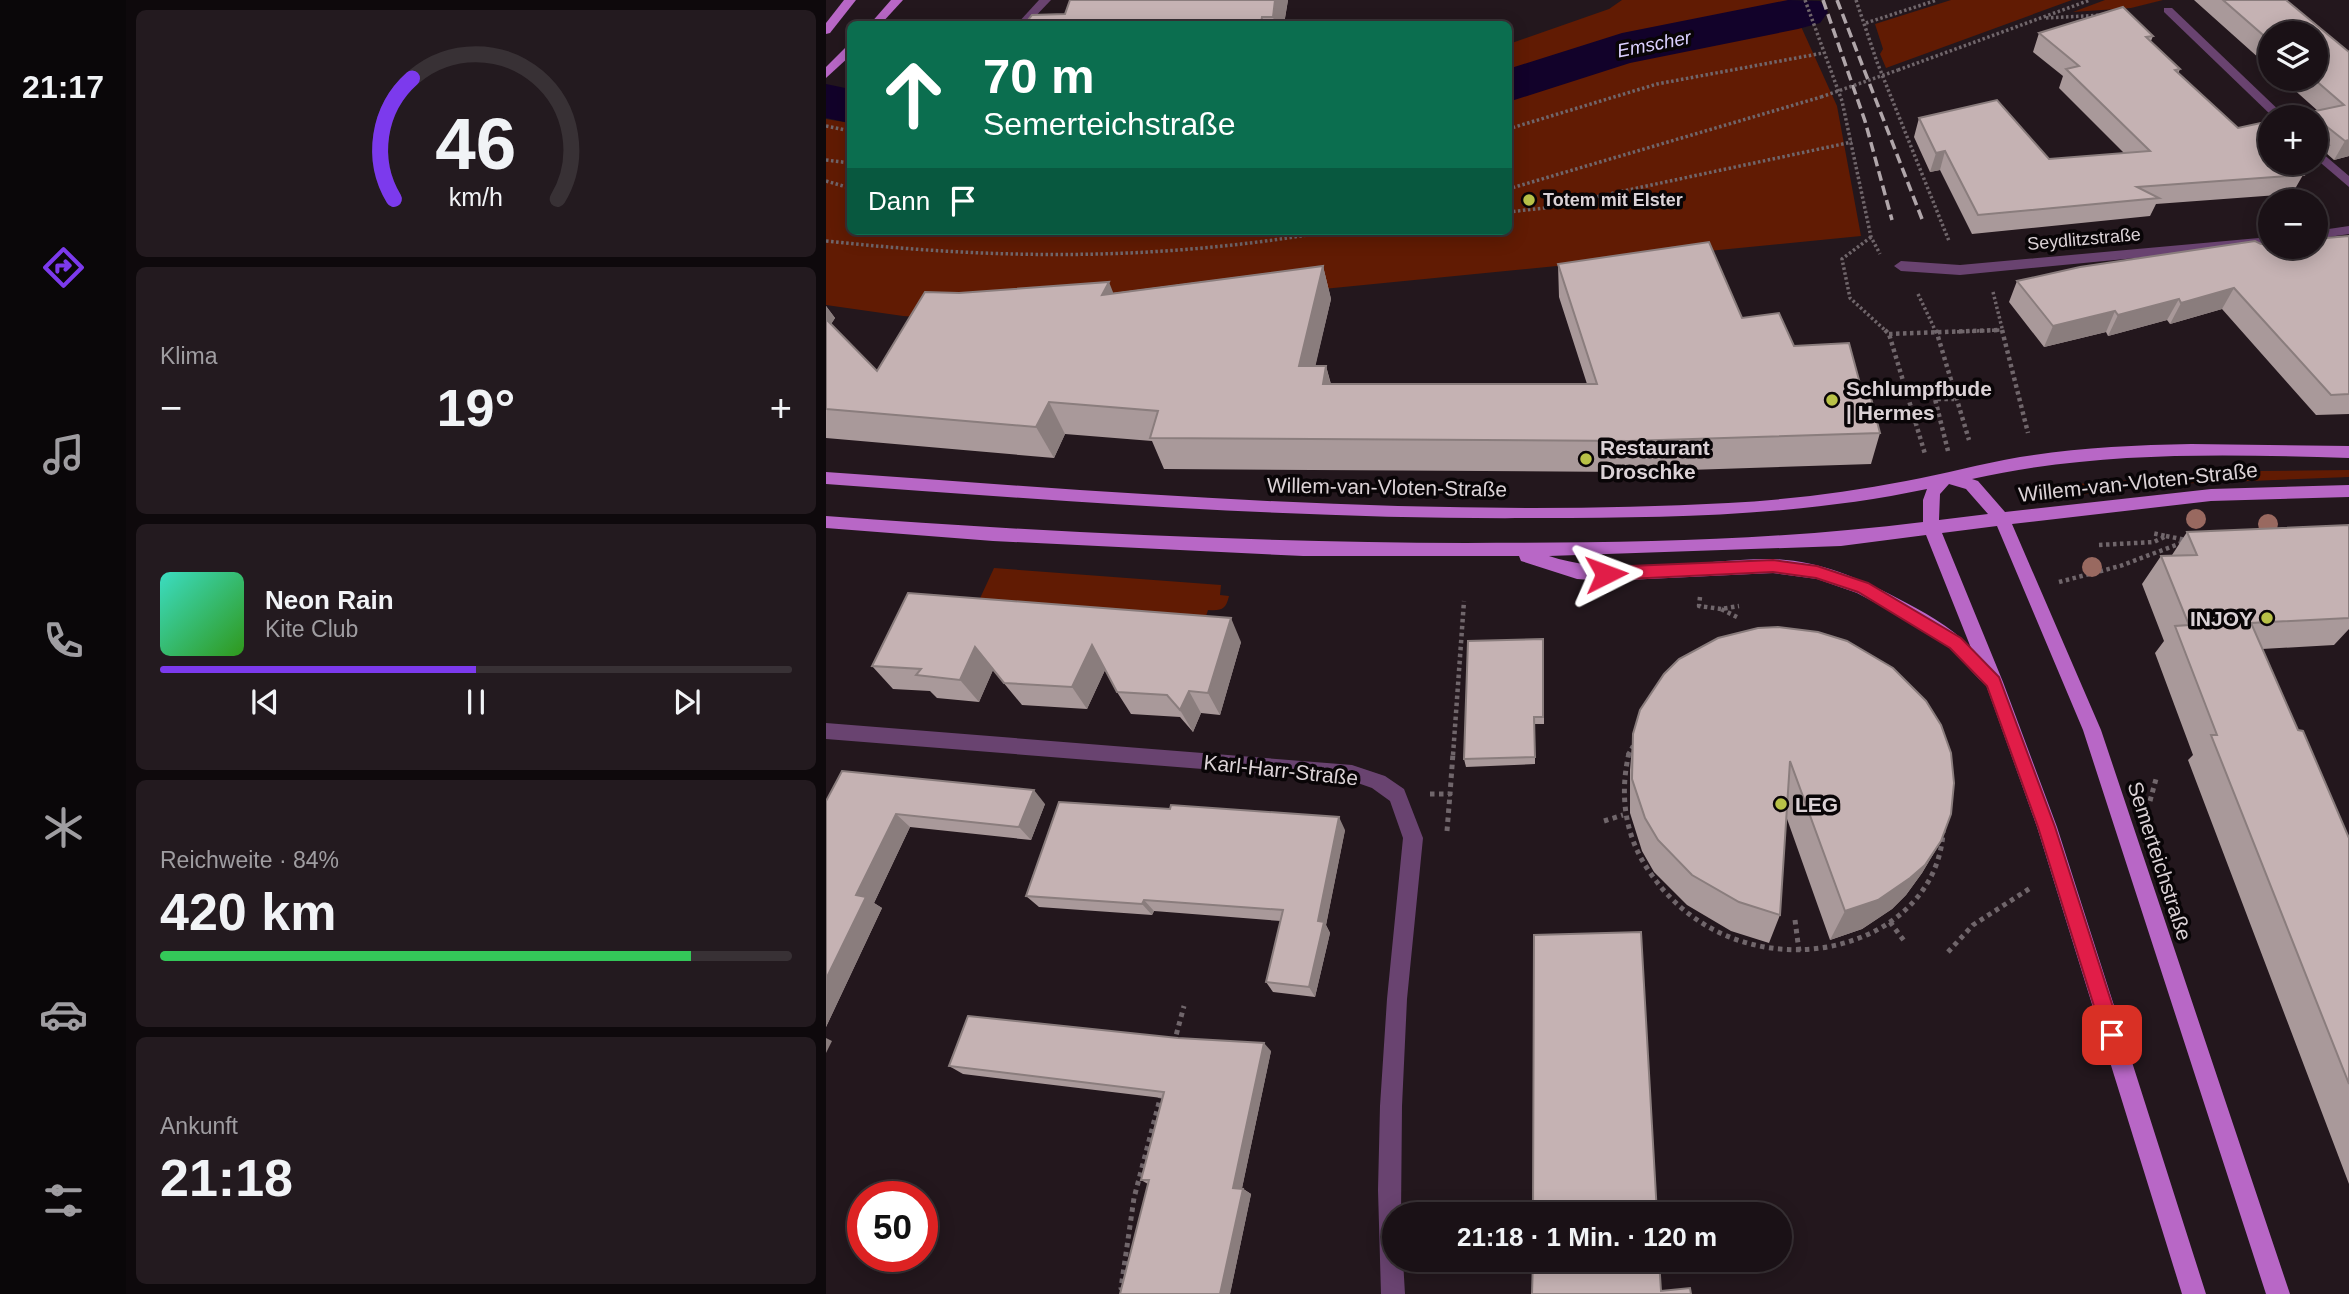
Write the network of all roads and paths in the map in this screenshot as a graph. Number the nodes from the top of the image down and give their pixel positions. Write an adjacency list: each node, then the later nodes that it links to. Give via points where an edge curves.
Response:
1 (850, 0): 14 (main road)
2 (897, 0): 11 (main road)
3 (1045, 0): 12 (street)
4 (1805, 0): 16 (path)
5 (1856, 0): 13 (path)
6 (1937, 0): 13 (path)
7 (2090, 0): 10 (path)
8 (2168, 10): 18 (street)
9 (2103, 15): 10 (path)
10 (2038, 19): 29 (path, bridge, via 1821,97)
11 (879, 21)
12 (1025, 21)
13 (1866, 23): 38 (path, via 1877,62)
14 (826, 32)
15 (847, 53): 17 (main road)
16 (1823, 53): 20 (path, via 1657,84); 22 (path)
17 (828, 72)
18 (2267, 105)
19 (826, 126): 21 (path)
20 (1512, 128)
21 (847, 130)
22 (1852, 142): 30 (path); 41 (path, via 1871,237 1842,259 1842,265 1850,298)
23 (826, 160): 24 (path)
24 (847, 163)
25 (2328, 163): 27 (street)
26 (826, 181): 28 (path)
27 (2349, 183)
28 (847, 187)
29 (1512, 188)
30 (1512, 212)
31 (2349, 230): 32 (street)
32 (2328, 233)
33 (1310, 235): 34 (path, via 1128,257 1003,258)
34 (826, 242)
35 (2258, 242): 37 (street, Seydlitzstraße)
36 (1901, 266): 38 (street, Seydlitzstraße); 40 (path)
37 (1987, 267): 38 (street, Seydlitzstraße); 39 (path)
38 (1960, 270)
39 (2001, 330): 40 (path); 45 (path)
40 (1937, 333): 41 (path); 42 (path)
41 (1889, 334): 47 (path)
42 (1954, 399): 43 (path); 44 (path, via 1935,399)
43 (1969, 440)
44 (1946, 441)
45 (2031, 445)
46 (2349, 452): 48 (main road, Willem-van-Vloten-Straße, via 2266,449 2103,454 2037,460)
47 (1926, 459)
48 (1945, 477): 49 (main road, Willem-van-Vloten-Straße, via 1828,500 1748,508 1490,514 1152,502); 51 (main road, Semerteichstraße, via 1972,485); 53 (main road, via 1933,488 1929,501)
49 (826, 478)
50 (2349, 491): 51 (main road, Willem-van-Vloten-Straße, via 2163,499)
51 (2002, 519): 53 (main road, Willem-van-Vloten-Straße); 85 (main road, Semerteichstraße, via 2092,730)
52 (826, 522): 57 (main road, Willem-van-Vloten-Straße, via 1119,542)
53 (1932, 528): 57 (main road, Willem-van-Vloten-Straße, via 1784,543); 64 (main road)
54 (2149, 532): 55 (path)
55 (2166, 536): 56 (path, via 2154,542); 58 (path, via 2189,541)
56 (2099, 545)
57 (1511, 551): 64 (main road, via 1577,572 1606,574 1773,566 1817,572 1863,588 1908,612 1956,643)
58 (2049, 585)
59 (1701, 588): 62 (path, via 1699,606)
60 (1464, 601): 66 (path)
61 (1739, 606): 62 (path)
62 (1721, 609): 63 (path)
63 (1737, 617)
64 (1994, 682): 84 (main road, via 2047,827)
65 (826, 731): 67 (street, Karl-Harr-Straße, via 1352,774 1378,782)
66 (1450, 794): 67 (path); 70 (path)
67 (1397, 795): 83 (street, via 1413,838 1391,1106)
68 (1623, 816): 69 (path); 73 (path, via 1625,762 1634,737 1667,696 1688,681 1739,663 1796,663 1826,669 1870,692 1901,717 1920,740 1941,794 1944,823 1930,878 1913,902); 75 (path, via 1645,869 1687,915 1745,944)
69 (1604, 821)
70 (1447, 834)
71 (2039, 883): 76 (path, via 1973,925)
72 (1795, 919): 75 (path)
73 (1890, 922): 74 (path); 75 (path, via 1839,946)
74 (1905, 942)
75 (1799, 951)
76 (1948, 952)
77 (1184, 1006): 78 (path)
78 (1174, 1045)
79 (1164, 1083): 80 (path)
80 (1154, 1122): 81 (path); 82 (path, via 1134,1198 1121,1288)
81 (1167, 1122)
82 (1134, 1287)
83 (1393, 1294)
84 (2194, 1294)
85 (2277, 1294)

